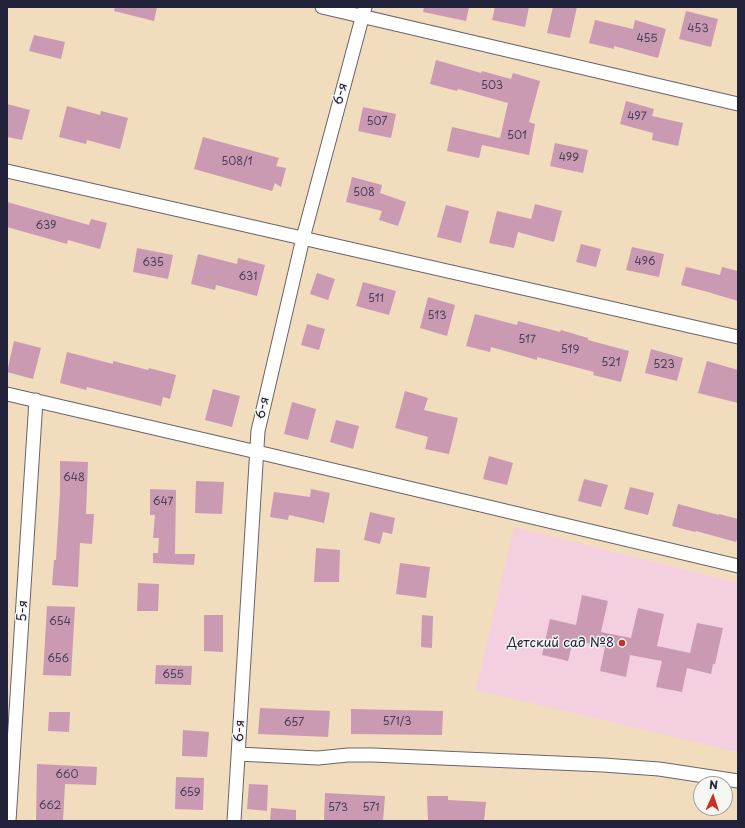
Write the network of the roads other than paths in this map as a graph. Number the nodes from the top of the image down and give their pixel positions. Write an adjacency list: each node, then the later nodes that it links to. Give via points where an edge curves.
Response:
1 (322, 7): 2 (street)
2 (363, 12): 3 (street); 5 (street, 6-я)
3 (738, 104)
4 (7, 171): 5 (street)
5 (302, 238): 6 (street); 9 (street, 6-я, via 258,431)
6 (738, 337)
7 (7, 394): 8 (street)
8 (36, 400): 9 (street); 13 (street, 5-я)
9 (257, 452): 10 (street); 11 (street, 6-я)
10 (738, 566)
11 (238, 754): 12 (street, via 318,758 373,755 603,765 659,769); 14 (street, 6-я)
12 (738, 781)
13 (9, 821)
14 (234, 821)

